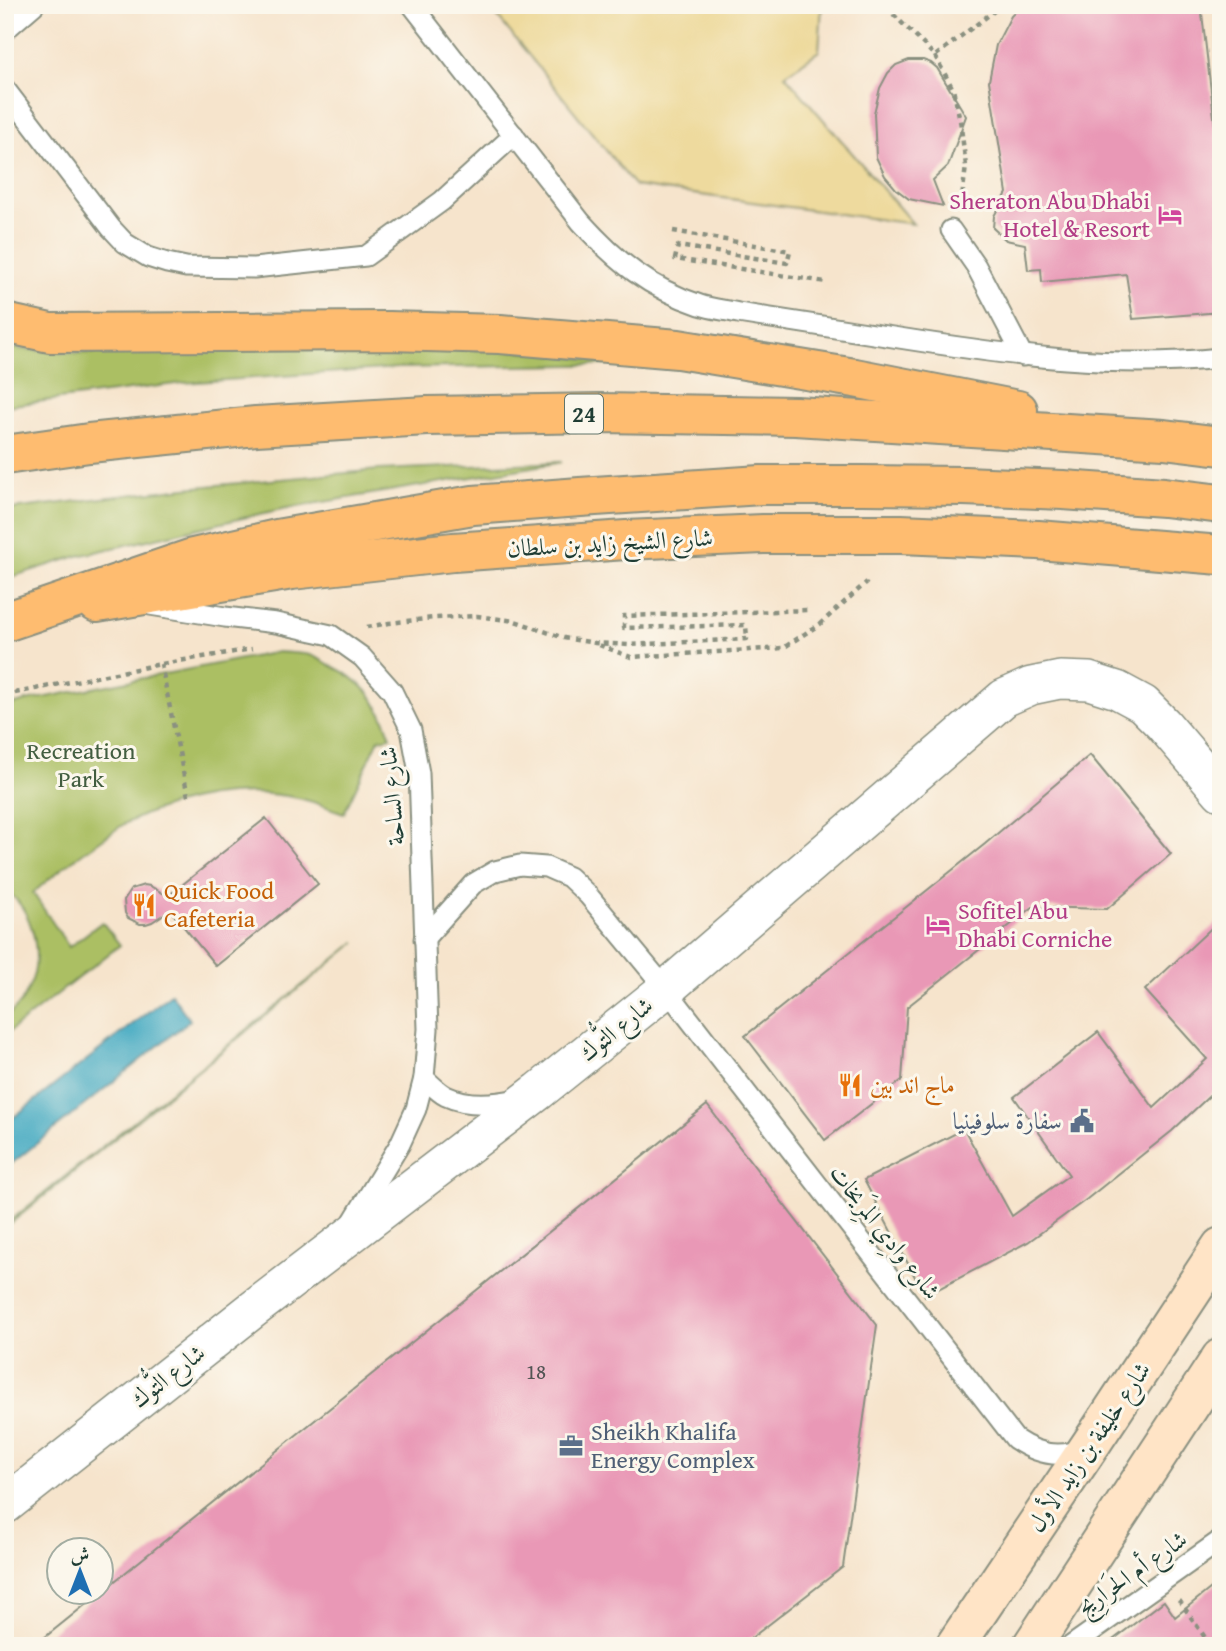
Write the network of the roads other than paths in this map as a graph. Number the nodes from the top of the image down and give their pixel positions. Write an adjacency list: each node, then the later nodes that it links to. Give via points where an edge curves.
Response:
1 (34, 5): 3 (lane)
2 (412, 5): 5 (lane)
3 (5, 30)
4 (5, 89): 5 (lane, via 125,243 148,257 186,267 254,268 366,256 442,201)
5 (514, 135): 8 (lane, via 606,249 634,273 667,291 738,313)
6 (951, 230): 8 (lane, via 976,266)
7 (5, 323): 10 (main road, via 50,332 500,334 678,349 855,378)
8 (1023, 356): 9 (lane, via 1149,362)
9 (1221, 358)
10 (1164, 439): 11 (main road, 24); 12 (main road, 24, via 796,416 600,413 427,416 256,426)
11 (1221, 446)
12 (5, 455)
13 (1221, 504): 16 (main road, via 1063,490 761,485 473,505 193,558)
14 (1221, 555): 15 (main road, شارع الشيخ زايد بن سلطان, via 901,534 626,540 453,552 292,570)
15 (114, 599): 16 (main road, شارع الشيخ زايد بن سلطان); 18 (lane, شارع الساحة, via 331,635 362,657 392,691 411,730 419,773)
16 (6, 622)
17 (1221, 792): 19 (street, شارع التُّوك, via 1143,704 1089,681 1031,686 1004,698 982,716)
18 (424, 939): 19 (lane, via 473,884 495,871 520,865 546,867 569,877 588,895); 20 (lane, شارع الساحة, via 428,1029)
19 (666, 989): 21 (street, شارع التُّوك); 25 (lane, شارع وادِي المِرَيخات, via 1015,1439 1039,1453 1053,1455)
20 (424, 1078): 21 (lane, via 446,1096 469,1102 516,1100); 22 (lane, شارع الساحة, via 400,1144)
21 (539, 1091): 22 (street, شارع التُّوك)
22 (339, 1244): 26 (street, شارع التُّوك)
23 (1221, 1247): 25 (main road, شارع خليفة بن زايد الأول)
24 (1221, 1358): 29 (main road)
25 (1091, 1444): 28 (main road, شارع خليفة بن زايد الأول)
26 (5, 1505)
27 (1221, 1540): 30 (lane, شارع أم الحَرارِيج)
28 (955, 1646)
29 (1032, 1646)
30 (1071, 1646)

